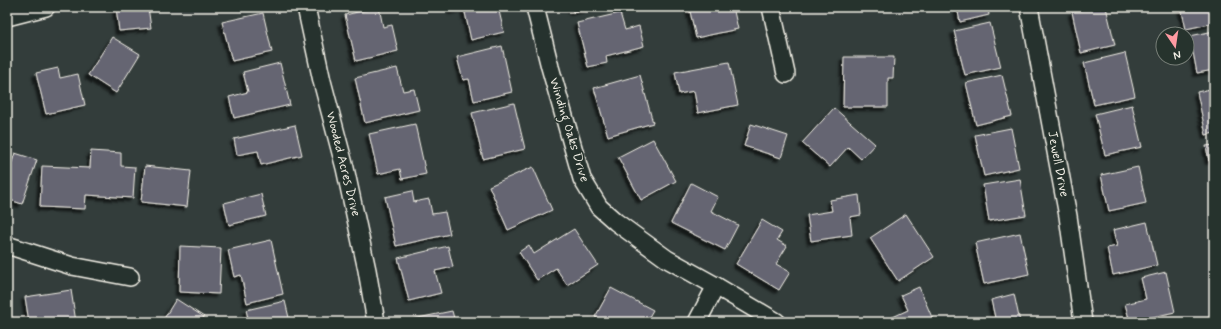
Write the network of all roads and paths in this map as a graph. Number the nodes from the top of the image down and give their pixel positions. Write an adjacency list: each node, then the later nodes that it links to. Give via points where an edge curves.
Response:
1 (46, 7): 6 (street)
2 (306, 7): 11 (street, Wooded Acres Drive, via 345,168)
3 (535, 7): 10 (street, Winding Oaks Drive, via 582,179 599,207 667,259)
4 (771, 7): 7 (street)
5 (1029, 7): 14 (street, Jewell Drive, via 1068,216)
6 (7, 16)
7 (786, 74)
8 (7, 245): 9 (street, via 72,266)
9 (130, 277)
10 (716, 286): 12 (street); 13 (street, Winding Oaks Drive)
11 (376, 322)
12 (697, 322)
13 (777, 322)
14 (1083, 322)

